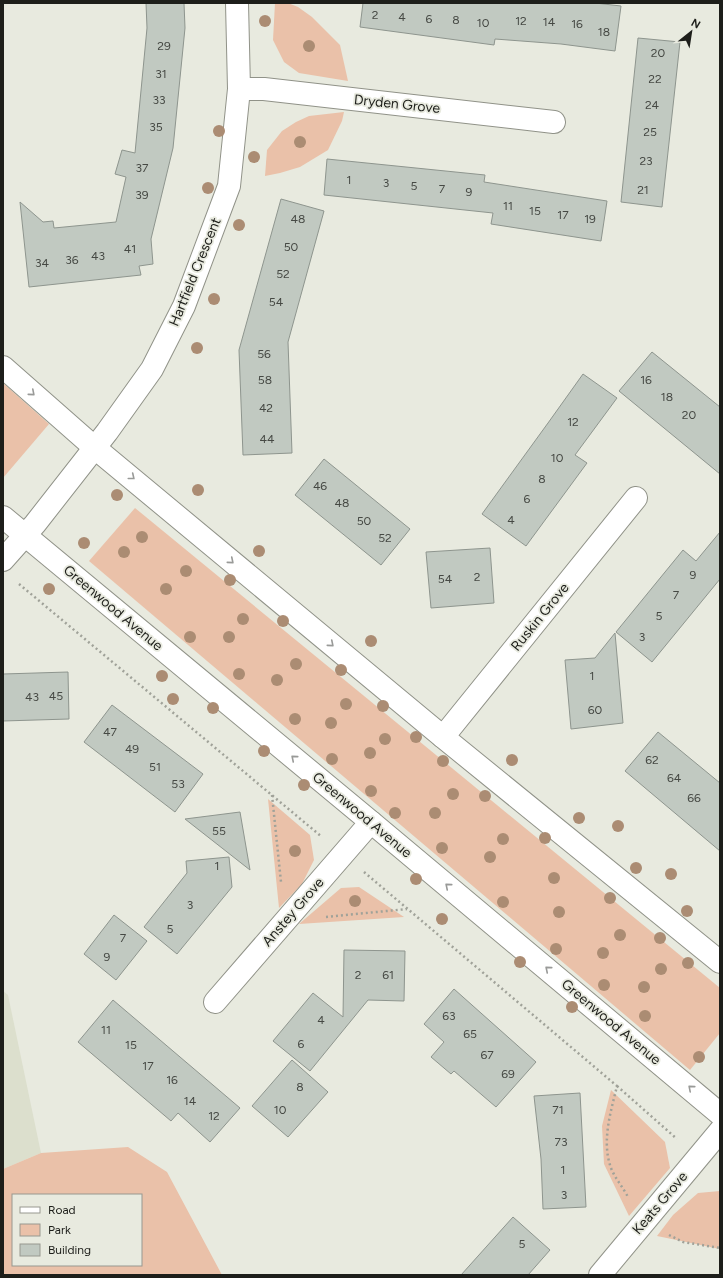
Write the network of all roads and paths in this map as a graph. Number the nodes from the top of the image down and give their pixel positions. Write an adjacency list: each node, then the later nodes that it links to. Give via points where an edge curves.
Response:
1 (237, 3): 2 (street, Hartfield Crescent)
2 (240, 89): 3 (street, Dryden Grove, via 264,88); 5 (street, Hartfield Crescent, via 229,186 184,306 152,369)
3 (554, 122)
4 (3, 367): 5 (street, one-way to 5)
5 (95, 448): 8 (street, Hartfield Crescent); 11 (street, one-way to 11)
6 (636, 498): 11 (street, Ruskin Grove)
7 (3, 517): 8 (street, Greenwood Avenue)
8 (25, 535): 9 (street, Hartfield Crescent); 12 (street, Greenwood Avenue, one-way to 8)
9 (3, 560)
10 (15, 581): 13 (path)
11 (443, 737): 14 (street)
12 (371, 822): 13 (street, Anstey Grove); 17 (street, Greenwood Avenue, one-way to 12)
13 (343, 854): 15 (street, Anstey Grove); 16 (path)
14 (720, 962)
15 (215, 1002)
16 (617, 1086): 19 (path); 20 (path, via 608,1123 610,1166 637,1213)
17 (720, 1114)
18 (720, 1131): 19 (street, Keats Grove)
19 (698, 1158): 20 (street, Keats Grove)
20 (646, 1220): 21 (path, via 683,1242); 22 (street, Keats Grove)
21 (720, 1248)
22 (600, 1275)

